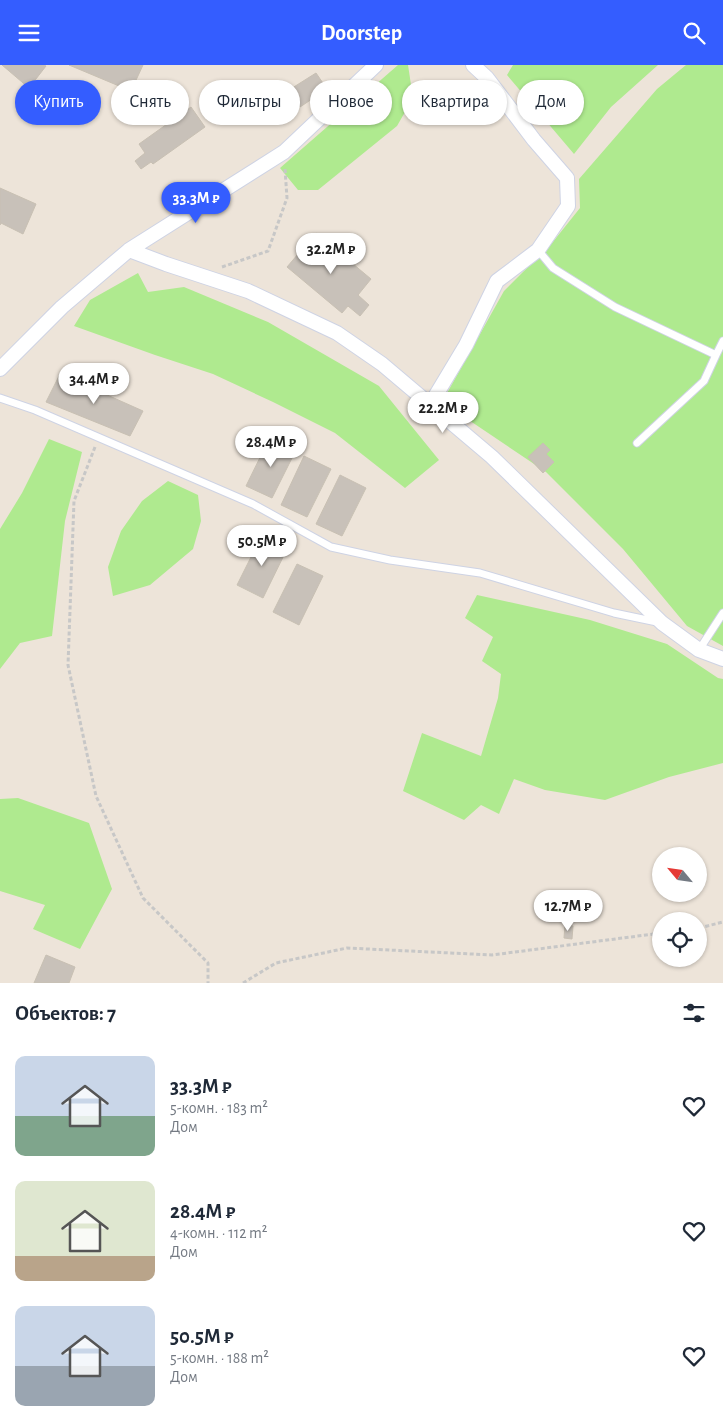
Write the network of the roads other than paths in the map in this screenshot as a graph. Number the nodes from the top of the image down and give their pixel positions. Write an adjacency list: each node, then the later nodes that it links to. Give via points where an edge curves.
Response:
1 (376, 65): 3 (street, via 284,152)
2 (473, 65): 4 (street, via 567,178 568,206)
3 (129, 250): 7 (street, via 62,307); 9 (street, via 248,291 337,333 382,364)
4 (538, 250): 6 (lane, via 553,268 615,307); 9 (street, via 497,281 466,345)
5 (723, 341): 6 (lane)
6 (716, 355): 10 (lane, via 704,381)
7 (0, 369)
8 (0, 398): 12 (lane, via 253,504 331,547 390,560 480,573 614,613)
9 (430, 405): 12 (street, via 492,457)
10 (637, 443)
11 (723, 613): 13 (lane)
12 (662, 623): 13 (street)
13 (699, 650): 14 (street)
14 (723, 659)

